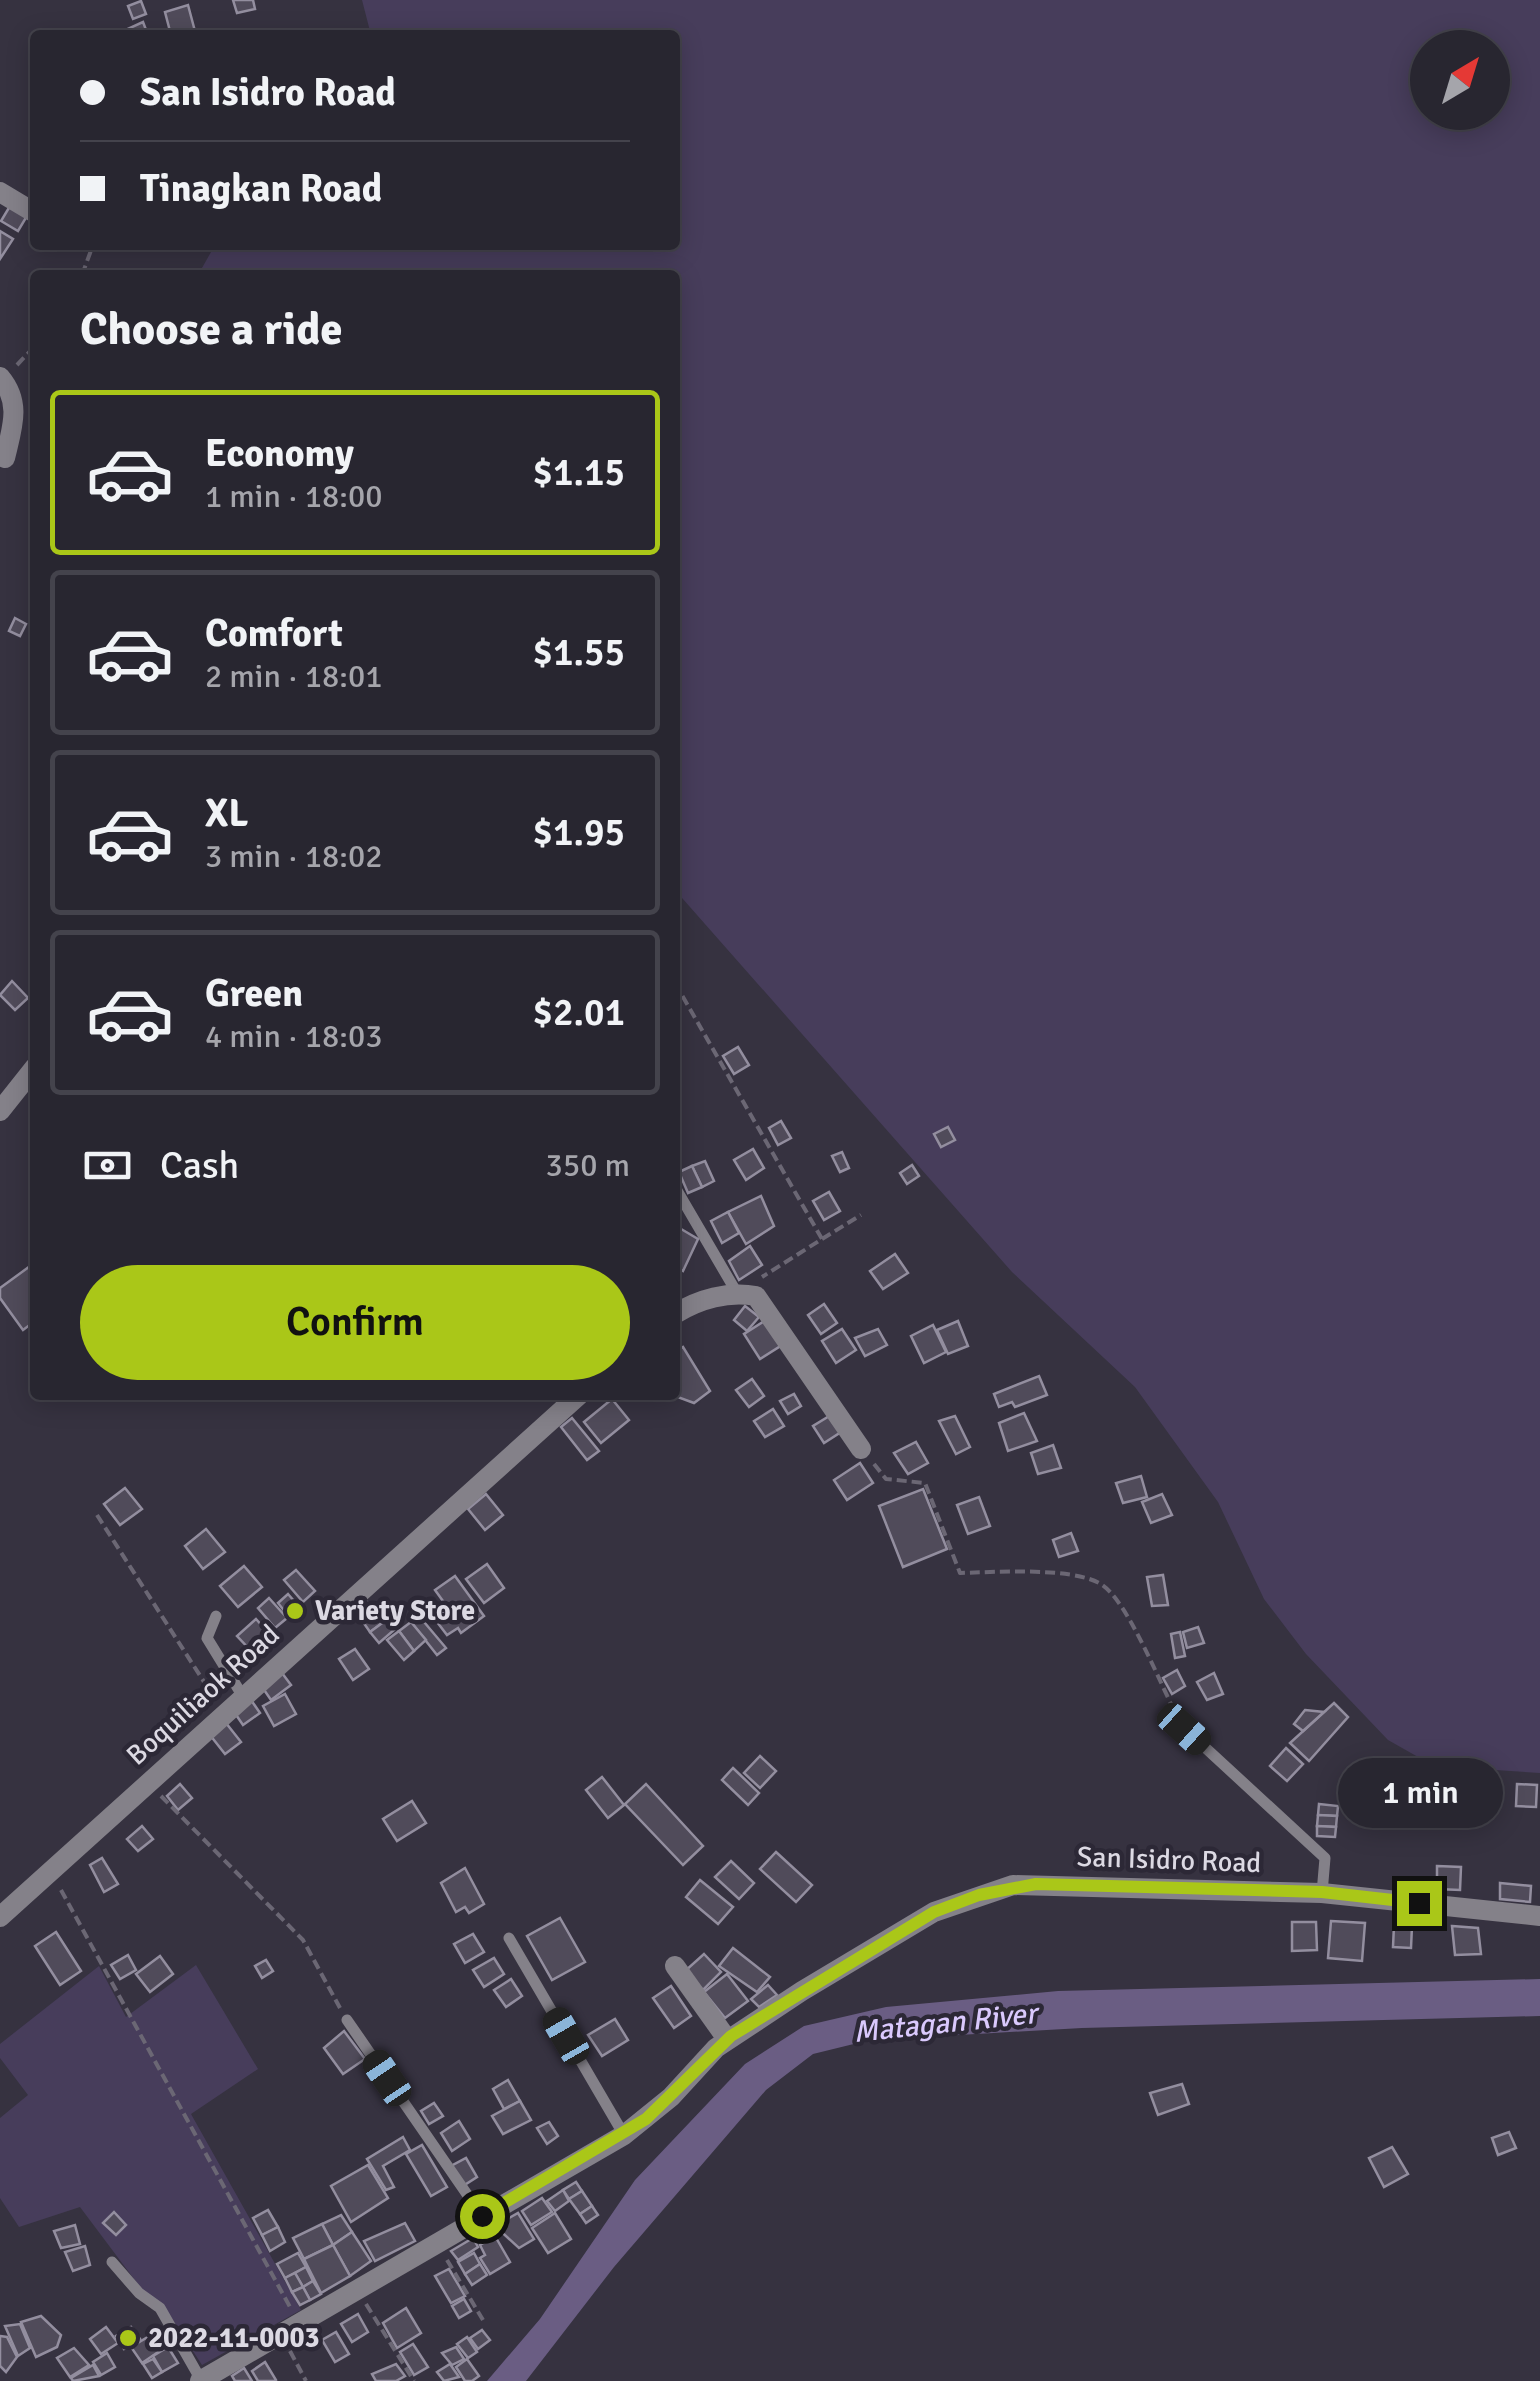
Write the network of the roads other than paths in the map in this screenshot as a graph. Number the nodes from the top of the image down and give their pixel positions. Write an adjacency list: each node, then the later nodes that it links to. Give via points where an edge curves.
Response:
1 (0, 192): 2 (street)
2 (30, 209)
3 (1, 378): 4 (street, via 16,410)
4 (5, 458)
5 (30, 1073): 6 (street)
6 (0, 1111)
7 (680, 1196): 8 (lane)
8 (736, 1292): 9 (street); 11 (street, via 756,1296)
9 (680, 1312)
10 (573, 1400): 13 (street, Boquiliaok Road)
11 (861, 1448)
12 (216, 1616): 13 (lane, via 207,1638)
13 (242, 1695): 17 (street, Boquiliaok Road)
14 (1184, 1729): 15 (lane, via 1325,1858)
15 (1322, 1892): 16 (street, San Isidro Road); 21 (street, San Isidro Road, via 1013,1885 934,1912)
16 (1540, 1916)
17 (0, 1917)
18 (508, 1938): 22 (lane)
19 (674, 1966): 21 (street)
20 (347, 2020): 23 (lane)
21 (727, 2040): 22 (street, San Isidro Road)
22 (624, 2134): 23 (street, San Isidro Road)
23 (482, 2216): 25 (street, San Isidro Road)
24 (112, 2262): 25 (lane, via 160,2308)
25 (200, 2381)

